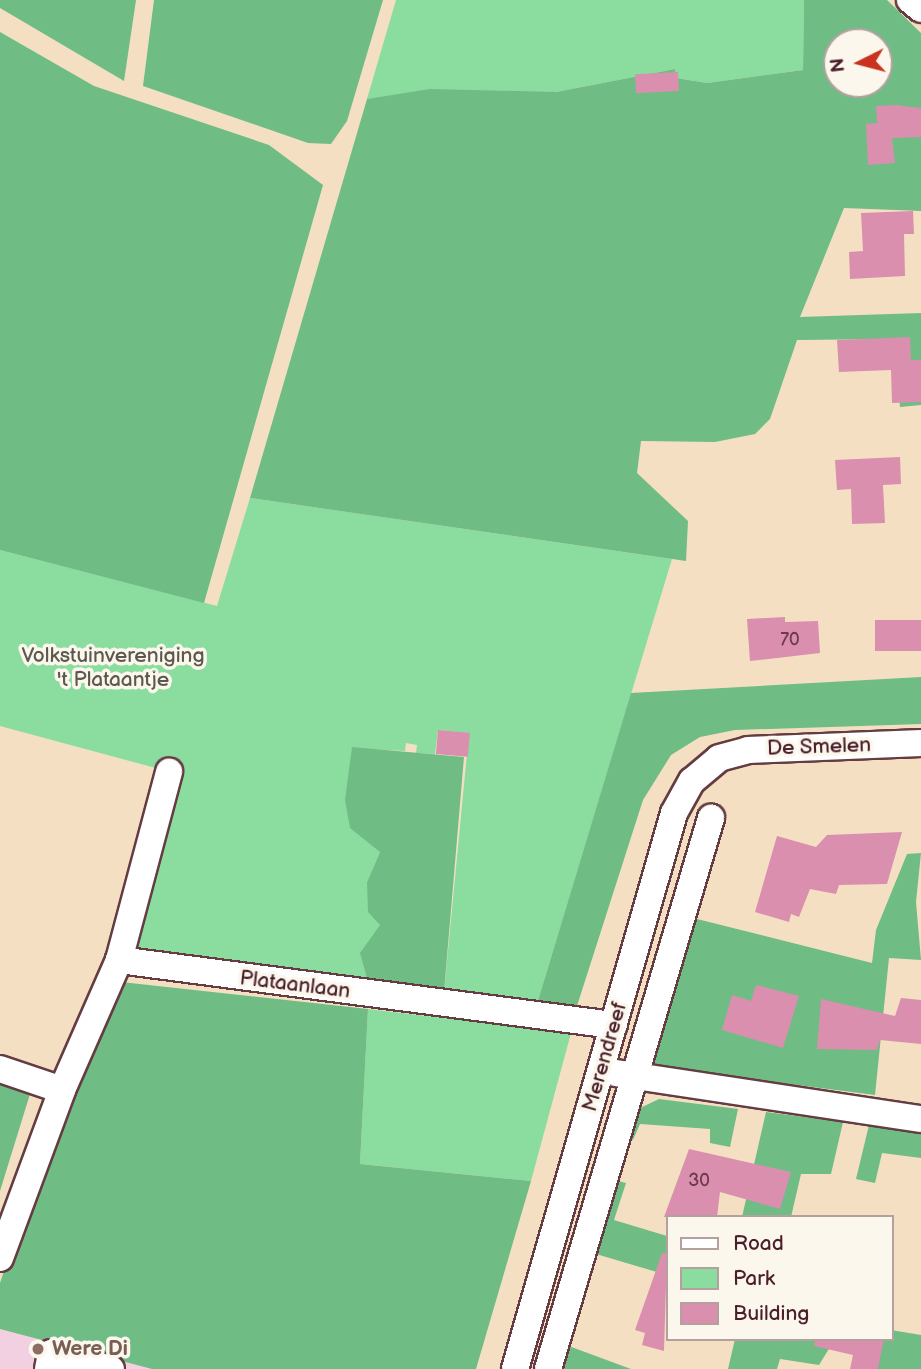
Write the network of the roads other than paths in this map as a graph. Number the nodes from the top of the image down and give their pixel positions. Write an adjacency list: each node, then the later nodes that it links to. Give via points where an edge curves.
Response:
1 (910, 0): 2 (street)
2 (921, 9)
3 (921, 743): 4 (street, De Smelen, via 748,750)
4 (719, 758): 8 (street, Merendreef, via 692,781 674,813)
5 (169, 772): 7 (street)
6 (712, 818): 11 (street, Merendreef)
7 (119, 960): 8 (street, Plataanlaan); 12 (street)
8 (614, 1025): 10 (street, Merendreef)
9 (0, 1069): 12 (street)
10 (601, 1069): 11 (street); 17 (street, Merendreef)
11 (634, 1076): 13 (street); 18 (street, Merendreef)
12 (62, 1090): 14 (street)
13 (921, 1119)
14 (0, 1258)
15 (48, 1369): 16 (street, via 51,1353)
16 (111, 1369)
17 (514, 1369)
18 (548, 1369)

